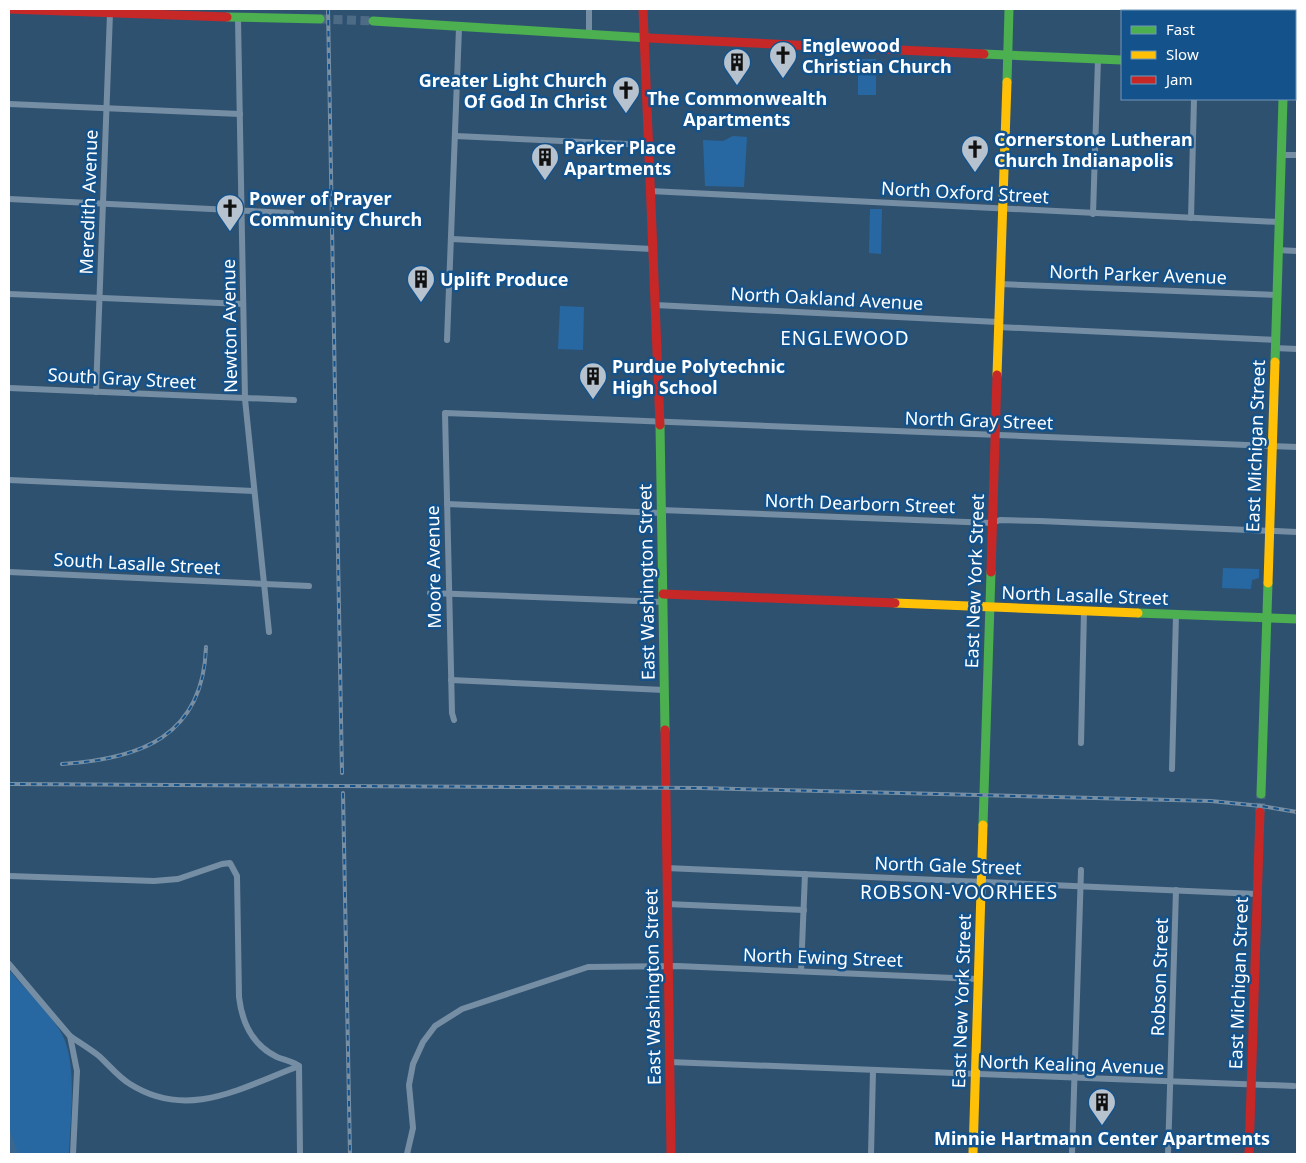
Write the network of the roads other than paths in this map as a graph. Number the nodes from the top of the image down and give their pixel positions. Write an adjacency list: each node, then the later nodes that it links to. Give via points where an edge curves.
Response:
1 (9, 9): 5 (main road)
2 (589, 9): 11 (street)
3 (643, 9): 12 (main road, East Washington Street)
4 (1008, 9): 13 (main road, East New York Street)
5 (79, 10): 6 (main road)
6 (110, 13): 7 (main road); 19 (street, Meredith Avenue)
7 (238, 18): 8 (main road, via 274,19 277,22); 20 (street, Newton Avenue)
8 (320, 21)
9 (372, 24): 10 (main road)
10 (459, 28): 11 (main road); 21 (street)
11 (589, 35): 12 (main road)
12 (644, 38): 13 (main road); 22 (main road, East Washington Street)
13 (1007, 55): 14 (main road); 28 (main road, East New York Street)
14 (1098, 58): 15 (main road); 31 (street)
15 (1121, 60)
16 (1194, 100): 32 (street)
17 (1283, 100): 23 (main road, East Michigan Street)
18 (9, 104): 19 (street)
19 (106, 108): 20 (street); 27 (street, Meredith Avenue)
20 (240, 114): 29 (street, Newton Avenue)
21 (455, 136): 22 (street); 34 (street)
22 (648, 144): 25 (main road, East Washington Street)
23 (1281, 154): 24 (street); 33 (main road, East Michigan Street)
24 (1297, 155)
25 (650, 192): 28 (street, North Oxford Street); 35 (main road, East Washington Street)
26 (9, 199): 27 (street)
27 (103, 204): 29 (street); 41 (street, Meredith Avenue)
28 (1001, 209): 31 (street, North Oxford Street); 38 (main road, East New York Street)
29 (242, 210): 30 (street); 42 (street, Newton Avenue)
30 (291, 213)
31 (1093, 214): 32 (street, North Oxford Street)
32 (1190, 218): 33 (street, North Oxford Street)
33 (1278, 222): 36 (main road, East Michigan Street)
34 (452, 240): 35 (street); 45 (street)
35 (652, 249): 43 (main road, East Washington Street)
36 (1278, 250): 37 (street); 40 (main road, East Michigan Street)
37 (1297, 251)
38 (999, 284): 40 (street, North Parker Avenue); 44 (main road, East New York Street)
39 (9, 294): 41 (street)
40 (1276, 295): 46 (main road, East Michigan Street)
41 (100, 298): 42 (street); 49 (street, Meredith Avenue)
42 (243, 304): 50 (street, Newton Avenue)
43 (655, 305): 44 (street, North Oakland Avenue); 52 (main road, East Washington Street)
44 (998, 324): 46 (street, North Oakland Avenue); 53 (main road, East New York Street)
45 (447, 340)
46 (1274, 344): 47 (street, North Oakland Avenue); 54 (main road, East Michigan Street)
47 (1297, 348)
48 (9, 388): 49 (street, South Gray Street)
49 (96, 392): 50 (street, South Gray Street)
50 (245, 399): 51 (street, South Gray Street); 57 (street, Newton Avenue)
51 (294, 400)
52 (660, 422): 53 (street, North Gray Street); 58 (street, Moore Avenue, via 445,413); 59 (main road, East Washington Street)
53 (995, 436): 54 (street, North Gray Street); 60 (main road, East New York Street)
54 (1271, 447): 55 (street, North Gray Street); 61 (main road, East Michigan Street)
55 (1297, 447)
56 (9, 480): 57 (street)
57 (254, 491): 64 (street, Newton Avenue)
58 (447, 504): 59 (street, North Dearborn Street); 67 (street, Moore Avenue)
59 (661, 511): 60 (street, North Dearborn Street); 68 (main road, East Washington Street)
60 (992, 523): 61 (street, North Dearborn Street, via 1000,520); 69 (main road, East New York Street)
61 (1269, 532): 62 (street, North Dearborn Street); 72 (main road, East Michigan Street)
62 (1297, 532)
63 (9, 572): 64 (street, South Lasalle Street)
64 (263, 584): 65 (street, South Lasalle Street); 74 (street, Newton Avenue)
65 (309, 586)
66 (430, 593): 67 (street)
67 (449, 593): 68 (street); 75 (street, Moore Avenue)
68 (663, 598): 69 (main road, North Lasalle Street); 76 (main road, East Washington Street)
69 (990, 607): 70 (main road, North Lasalle Street); 86 (main road, East New York Street)
70 (1084, 611): 71 (main road, North Lasalle Street); 78 (street)
71 (1176, 615): 72 (main road, North Lasalle Street); 79 (street)
72 (1266, 618): 73 (main road, North Lasalle Street); 80 (main road, East Michigan Street)
73 (1297, 619)
74 (269, 632)
75 (451, 680): 76 (street); 77 (street, Moore Avenue)
76 (664, 690): 82 (main road, East Washington Street)
77 (454, 720)
78 (1081, 743)
79 (1172, 769)
80 (1261, 794)
81 (1260, 812): 89 (main road, East Michigan Street)
82 (666, 868): 84 (street, North Gale Street); 90 (main road, East Washington Street)
83 (1081, 870): 87 (street)
84 (805, 874): 86 (street, North Gale Street); 91 (street)
85 (9, 876): 98 (street, via 154,882 188,876 227,862 234,867 236,876 242,1018 262,1047)
86 (980, 881): 87 (street, North Gale Street); 95 (main road, East New York Street)
87 (1080, 886): 88 (street, North Gale Street); 101 (street)
88 (1176, 890): 89 (street, North Gale Street); 102 (street, Robson Street)
89 (1258, 894): 103 (main road, East Michigan Street)
90 (667, 904): 91 (street); 93 (main road, East Washington Street)
91 (804, 910): 94 (street)
92 (9, 964): 96 (street)
93 (668, 966): 94 (street, North Ewing Street); 97 (main road, East Washington Street); 107 (street, North Ewing Street, via 588,968 462,1009 442,1020 423,1042 413,1064 409,1085 413,1128)
94 (802, 972): 95 (street, North Ewing Street)
95 (977, 979): 100 (main road, East New York Street)
96 (70, 1036): 98 (street, via 130,1084 175,1100 214,1098); 105 (street, via 77,1071)
97 (669, 1062): 99 (street, North Kealing Avenue); 108 (main road, East Washington Street)
98 (299, 1066): 106 (street)
99 (873, 1071): 100 (street, North Kealing Avenue); 109 (street)
100 (975, 1075): 101 (street, North Kealing Avenue); 110 (main road, East New York Street)
101 (1074, 1079): 102 (street, North Kealing Avenue); 111 (street)
102 (1171, 1082): 103 (street, North Kealing Avenue); 112 (street, Robson Street)
103 (1251, 1085): 104 (street, North Kealing Avenue); 113 (main road, East Michigan Street)
104 (1294, 1086)
105 (73, 1154)
106 (300, 1154)
107 (406, 1154)
108 (671, 1154)
109 (871, 1154)
110 (973, 1154)
111 (1072, 1154)
112 (1168, 1154)
113 (1249, 1154)

